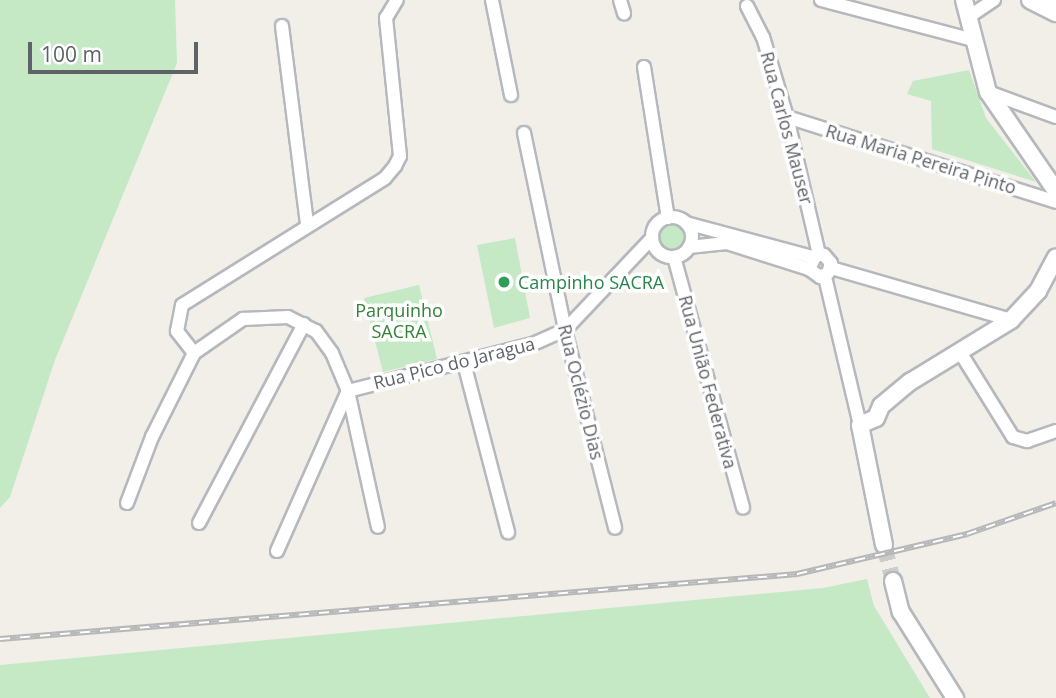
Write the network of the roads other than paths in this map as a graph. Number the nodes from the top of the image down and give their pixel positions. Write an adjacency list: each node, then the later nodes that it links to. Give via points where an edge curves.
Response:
1 (397, 0): 22 (street, via 386,18 386,40 400,156 385,178)
2 (492, 0): 14 (street)
3 (821, 0): 11 (street)
4 (964, 0): 9 (street)
5 (994, 0): 9 (street)
6 (1030, 0): 8 (street)
7 (747, 6): 15 (street, Rua Carlos Mauser, via 763,37)
8 (1056, 13)
9 (970, 16): 11 (street)
10 (282, 26): 22 (street)
11 (973, 40): 13 (street)
12 (644, 67): 20 (street)
13 (988, 92): 16 (street); 18 (street)
14 (511, 95)
15 (787, 117): 19 (street, Rua Maria Pereira Pinto); 27 (street, Rua Carlos Mauser)
16 (1056, 117)
17 (524, 133): 31 (street, Rua Oclézio Dias)
18 (1056, 191)
19 (1056, 202)
20 (668, 218): 21 (street); 23 (street, via 656,225)
21 (686, 223): 24 (street, via 692,235); 27 (street)
22 (307, 224): 33 (street, via 182,305 177,331)
23 (652, 238): 25 (street, via 662,254); 31 (street, Rua Pico do Jaragua)
24 (689, 247): 25 (street); 27 (street, via 721,242)
25 (674, 257): 39 (street, Rua União Federativa)
26 (1056, 257): 29 (street, via 1038,291)
27 (813, 260): 28 (street, via 829,259); 28 (street, via 813,275)
28 (828, 272): 29 (street); 36 (street)
29 (1011, 320): 32 (street)
30 (304, 324): 33 (street, via 288,317 243,319); 35 (street, via 327,344); 40 (street)
31 (565, 330): 34 (street, Rua Pico do Jaragua); 42 (street, Rua Oclézio Dias)
32 (960, 352): 36 (street, via 910,382 881,406 876,418); 37 (street, via 1013,437 1027,441)
33 (194, 353): 38 (street, via 152,437)
34 (464, 363): 35 (street, Rua Pico do Jaragua); 43 (street)
35 (348, 391): 41 (street); 45 (street)
36 (860, 425): 44 (street)
37 (1056, 430)
38 (127, 503)
39 (743, 508)
40 (200, 523)
41 (379, 527)
42 (615, 528)
43 (508, 533)
44 (884, 545)
45 (277, 551)
46 (893, 581): 47 (street, via 901,612)
47 (955, 698)

